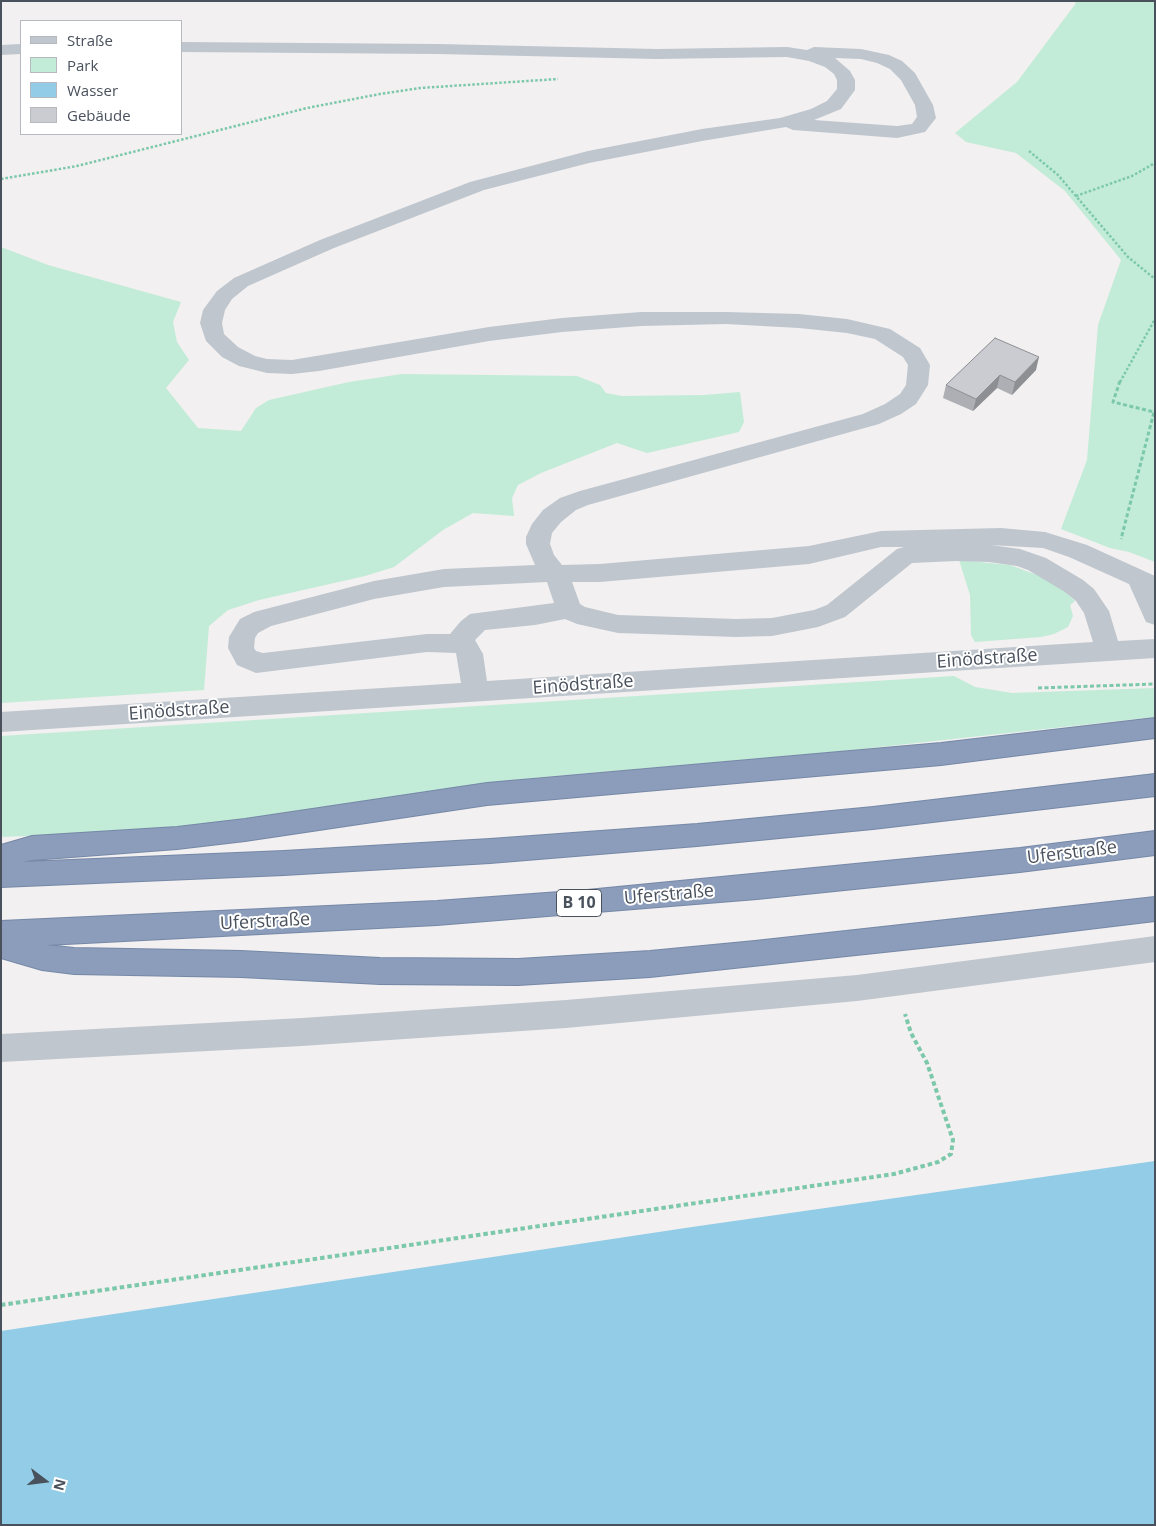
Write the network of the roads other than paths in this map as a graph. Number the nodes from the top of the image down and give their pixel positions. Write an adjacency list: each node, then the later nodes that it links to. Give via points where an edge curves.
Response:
1 (182, 47): 4 (street, via 657,54)
2 (20, 49): 3 (street)
3 (1, 50)
4 (787, 52): 5 (street, via 831,63 842,71 846,85 843,95 834,105 808,117); 5 (street, via 851,53 890,61 909,77 924,104 927,118 918,128 897,132)
5 (781, 123): 6 (street, via 613,151 477,186 252,277 232,288 214,310 212,330 224,347 246,360 281,366 319,364 534,328 698,318 780,320 860,328 892,338 916,359 917,385 908,399 884,414 568,504 544,523 538,537 540,551)
6 (556, 574): 7 (street, via 809,555 882,539 1001,536 1062,544); 8 (street); 11 (street, via 444,578 356,594 263,619 249,626 241,643 243,654 251,661 263,663 427,643)
7 (1147, 583): 9 (street)
8 (569, 609): 11 (street, via 479,621); 12 (street, via 577,615 601,622 631,625 772,627 836,612 906,555 989,553 1037,564 1074,586 1096,611)
9 (1155, 616)
10 (1153, 642): 12 (street, Einödstraße)
11 (457, 644): 13 (street, via 466,647 470,654)
12 (1108, 651): 13 (street, Einödstraße)
13 (475, 692): 14 (street, Einödstraße)
14 (6, 722)
15 (1155, 728): 18 (highway, via 941,754 487,794 216,834 39,847)
16 (1155, 785): 19 (highway, via 882,817 658,838 284,863)
17 (1155, 843): 21 (highway, Uferstraße / B 10, via 1020,860 586,902 221,925)
18 (1, 857)
19 (1, 875)
20 (1155, 909): 22 (highway, via 755,954 518,972 74,961 42,957)
21 (1, 934)
22 (1, 945)
23 (1155, 949): 24 (street, via 895,982 566,1014)
24 (1, 1048)

